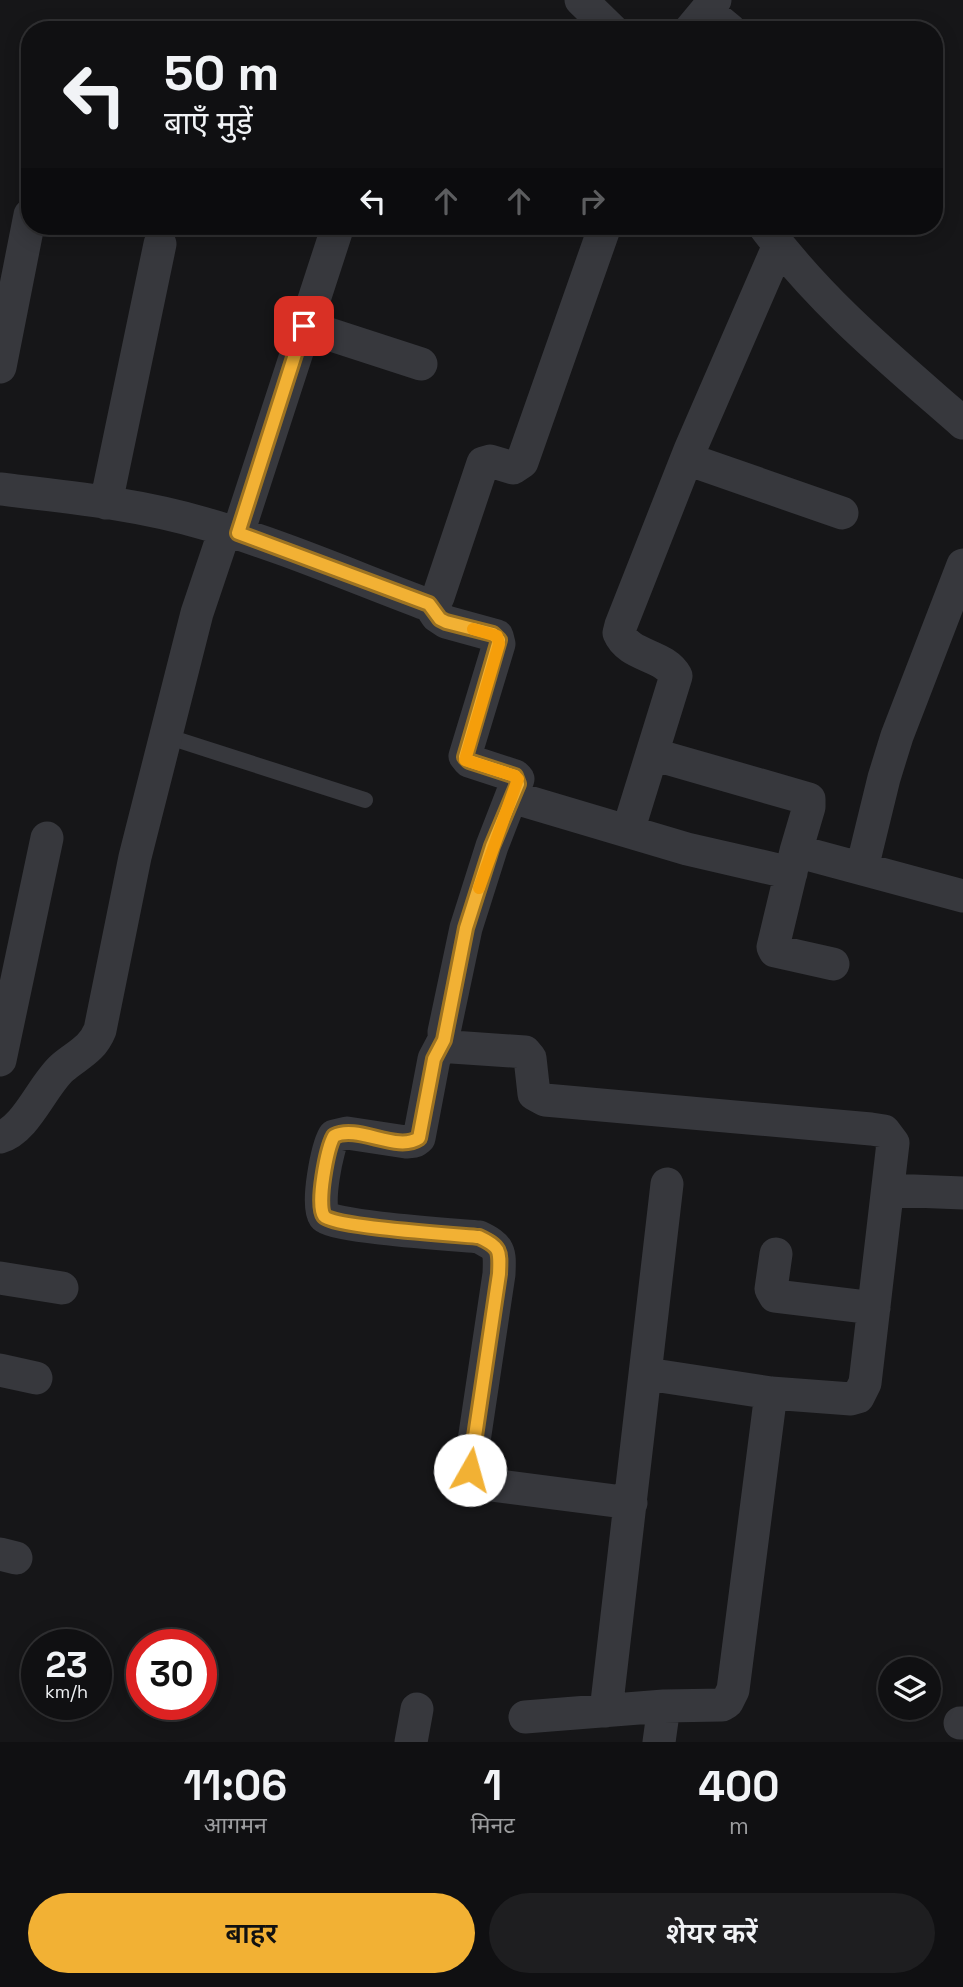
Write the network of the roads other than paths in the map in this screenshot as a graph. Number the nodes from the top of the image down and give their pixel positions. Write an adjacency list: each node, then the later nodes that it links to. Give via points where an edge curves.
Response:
1 (582, 0): 2 (street)
2 (603, 21)
3 (26, 235): 10 (street)
4 (335, 235): 8 (street)
5 (602, 235): 18 (street, via 522,462 513,468 483,463 438,597)
6 (771, 236): 11 (street, via 847,321); 12 (street)
7 (160, 244): 14 (street)
8 (304, 326): 9 (street); 16 (street)
9 (421, 364)
10 (0, 367)
11 (963, 423)
12 (687, 459): 15 (street); 20 (street, via 619,633 627,645 668,666 676,676)
13 (0, 489): 14 (street)
14 (106, 503): 16 (street)
15 (842, 513)
16 (231, 531): 18 (street); 19 (street, via 197,613)
17 (963, 565): 26 (street, via 897,736)
18 (429, 604): 21 (street, via 446,622 497,636 499,644 465,757 515,776 518,784)
19 (166, 736): 22 (lane); 31 (street, via 96,1042 59,1071 16,1128)
20 (652, 754): 23 (street); 25 (street, via 809,799)
21 (512, 797): 23 (street); 29 (street, via 466,928)
22 (365, 800)
23 (628, 831): 25 (street, via 706,854)
24 (47, 838): 30 (street)
25 (793, 862): 26 (street); 28 (street, via 775,951)
26 (862, 868): 27 (street)
27 (963, 896)
28 (833, 964)
29 (444, 1040): 33 (street, via 452,1047 525,1052 530,1058 534,1094 545,1100 884,1131 893,1143); 43 (street, via 434,1059 419,1138 406,1142 347,1133 334,1136 323,1180 323,1215 369,1227 479,1237 493,1243 499,1250 499,1274 472,1477 483,1484)
30 (0, 1060)
31 (0, 1137)
32 (667, 1184): 40 (street)
33 (889, 1190): 34 (street); 38 (street)
34 (963, 1193)
35 (775, 1254): 38 (street, via 771,1289 775,1296)
36 (0, 1278): 37 (street)
37 (62, 1288)
38 (874, 1308): 42 (street, via 858,1397)
39 (0, 1370): 41 (street)
40 (646, 1374): 42 (street); 43 (street)
41 (36, 1378)
42 (771, 1393): 44 (street, via 731,1697 722,1704)
43 (631, 1503): 46 (street)
44 (664, 1706): 46 (street); 49 (street)
45 (417, 1709): 48 (street)
46 (606, 1711): 47 (street)
47 (525, 1717)
48 (411, 1742)
49 (659, 1742)

